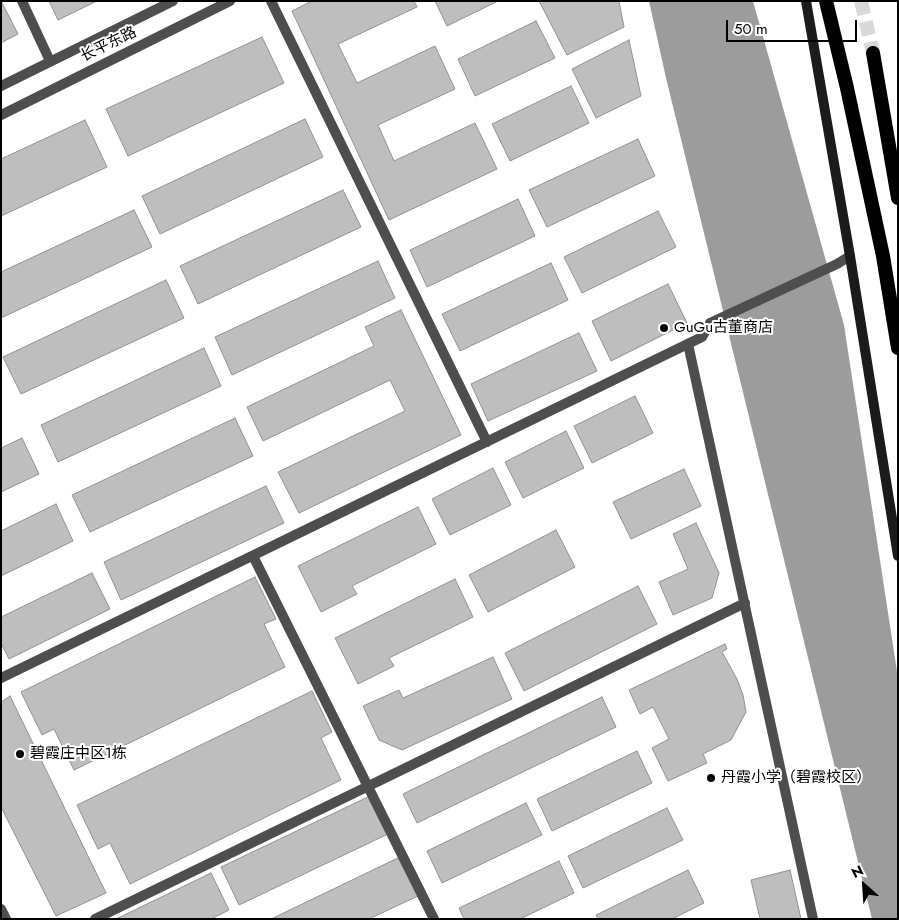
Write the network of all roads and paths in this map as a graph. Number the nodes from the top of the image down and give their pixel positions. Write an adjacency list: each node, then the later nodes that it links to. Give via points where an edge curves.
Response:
1 (22, 1): 8 (street)
2 (173, 1): 8 (street, 长平东路)
3 (230, 1): 10 (street, 长平东路)
4 (271, 1): 15 (street)
5 (806, 1): 12 (main road)
6 (826, 1): 14 (highway, via 883,256)
7 (873, 53): 11 (highway)
8 (50, 61): 9 (street, 长平东路)
9 (1, 86)
10 (1, 115)
11 (898, 198)
12 (850, 256): 13 (street, via 710,323 702,337); 17 (main road)
13 (688, 344): 15 (street); 18 (street)
14 (898, 348)
15 (487, 442): 16 (street)
16 (253, 556): 19 (street); 20 (street)
17 (898, 556)
18 (744, 604): 20 (street); 25 (street)
19 (1, 678)
20 (368, 786): 23 (street); 24 (street)
21 (1, 909): 22 (street)
22 (6, 919)
23 (95, 919)
24 (434, 919)
25 (813, 919)

